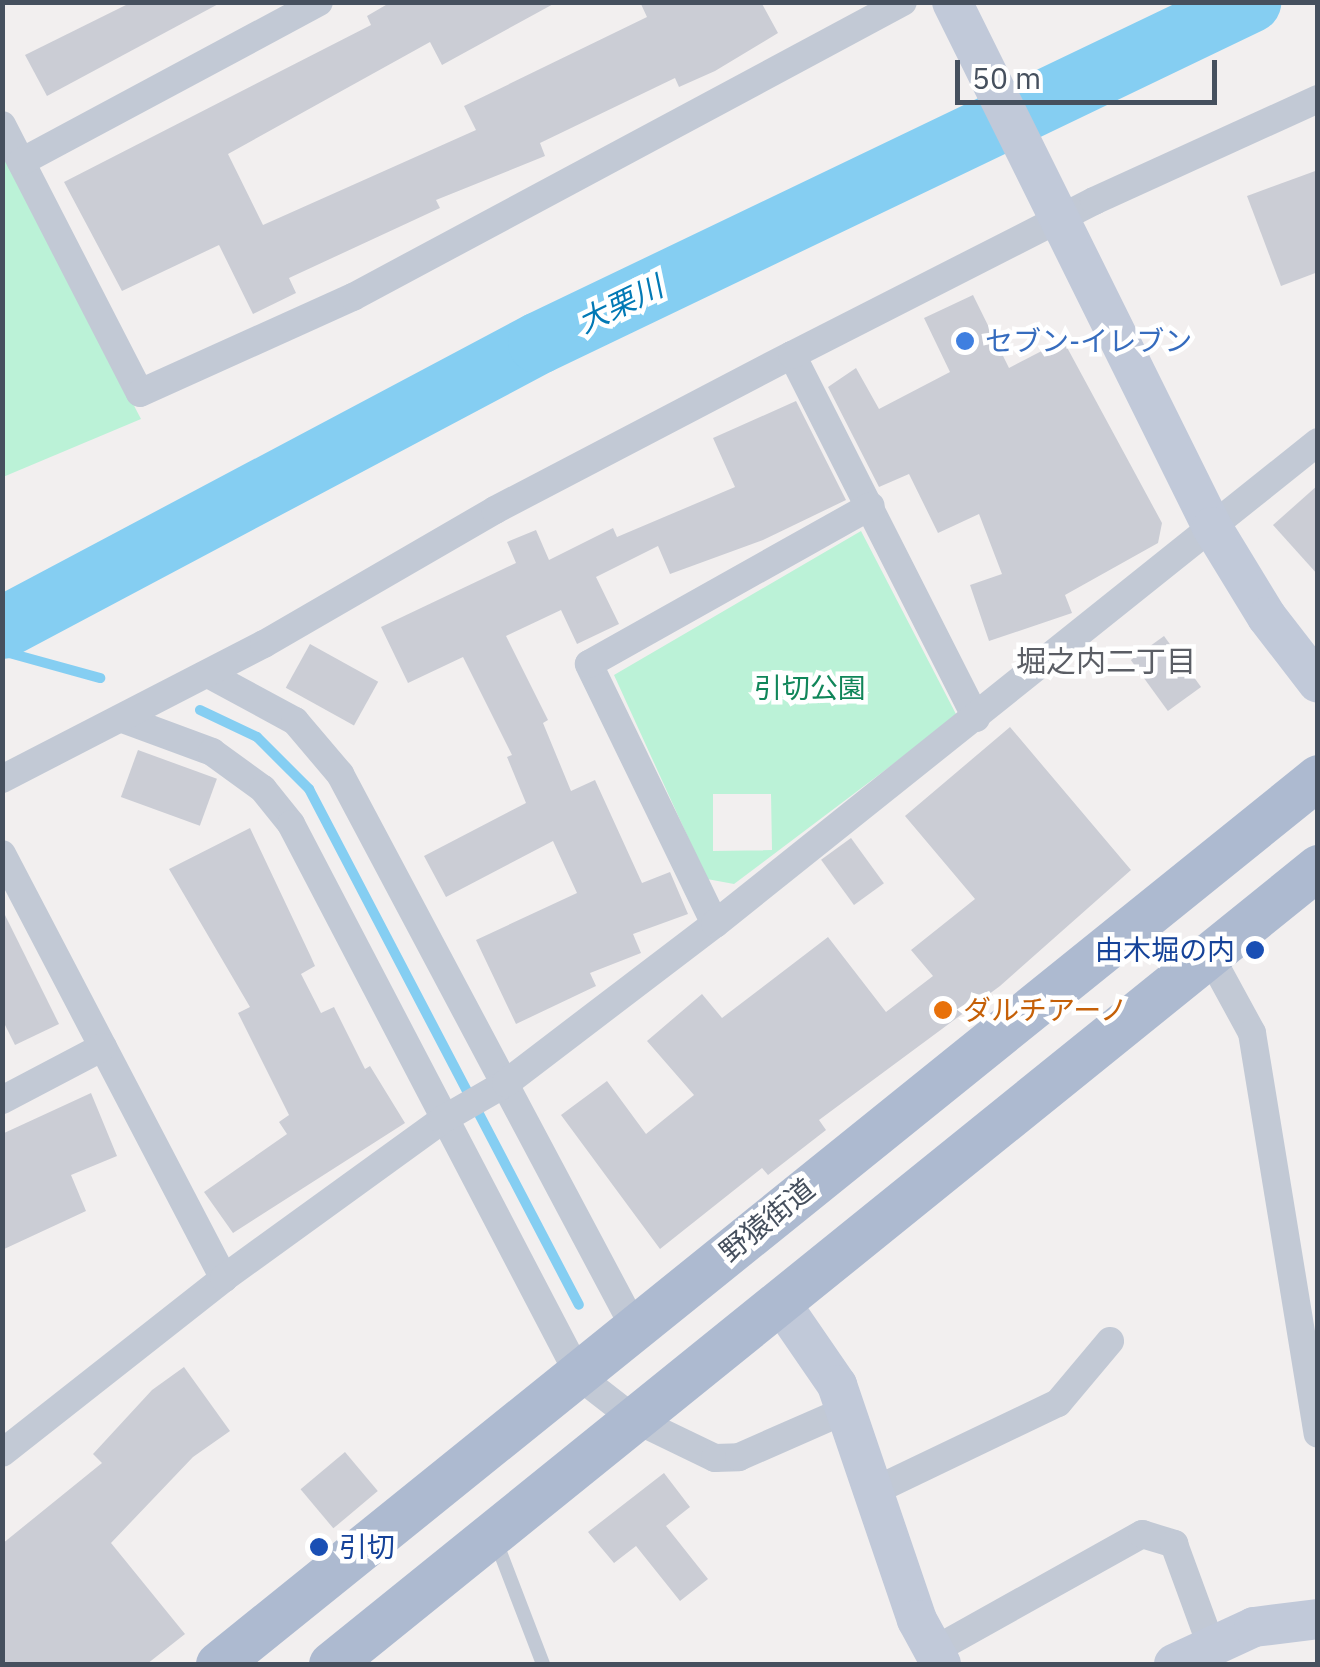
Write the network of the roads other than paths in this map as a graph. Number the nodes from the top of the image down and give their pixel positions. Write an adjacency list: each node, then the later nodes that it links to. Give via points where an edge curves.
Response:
1 (319, 2): 6 (street)
2 (903, 2): 6 (street, via 353,297 140,393)
3 (952, 2): 7 (street)
4 (1318, 99): 7 (street)
5 (2, 124): 6 (street)
6 (21, 162)
7 (1052, 204): 8 (street); 11 (street)
8 (792, 355): 10 (street); 12 (street, via 494,510)
9 (1318, 442): 11 (street)
10 (871, 506): 14 (street); 20 (street, via 589,664)
11 (1212, 527): 13 (street, via 1267,618); 14 (street)
12 (208, 674): 15 (street); 23 (street, via 262,699 321,747)
13 (1318, 683)
14 (976, 718): 20 (street)
15 (123, 720): 17 (street); 25 (street, via 212,752 272,800 291,824)
16 (1318, 777): 28 (main road, 野猿街道)
17 (2, 779)
18 (2, 854): 22 (street)
19 (1318, 867): 21 (main road)
20 (715, 924): 23 (street)
21 (1210, 954): 27 (main road); 33 (street, via 1252,1033)
22 (103, 1047): 24 (street); 26 (street)
23 (506, 1082): 25 (street); 28 (street)
24 (2, 1100)
25 (442, 1120): 26 (street); 30 (street)
26 (224, 1278): 34 (street)
27 (780, 1302): 31 (street, via 814,1346); 32 (main road)
28 (634, 1327): 30 (main road, 野猿街道)
29 (1110, 1341): 35 (street, via 1058,1403)
30 (580, 1377): 32 (street); 40 (main road, 野猿街道)
31 (846, 1410): 32 (street, via 739,1457 715,1458); 35 (street)
32 (634, 1420): 36 (main road)
33 (1318, 1434)
34 (2, 1453)
35 (874, 1491): 39 (street)
36 (493, 1533): 41 (main road); 42 (lane)
37 (1318, 1618): 38 (street, via 1254,1627)
38 (1211, 1645): 39 (street, via 1174,1544 1142,1534); 43 (street)
39 (936, 1658)
40 (218, 1664)
41 (331, 1664)
42 (543, 1664)
43 (1174, 1664)

